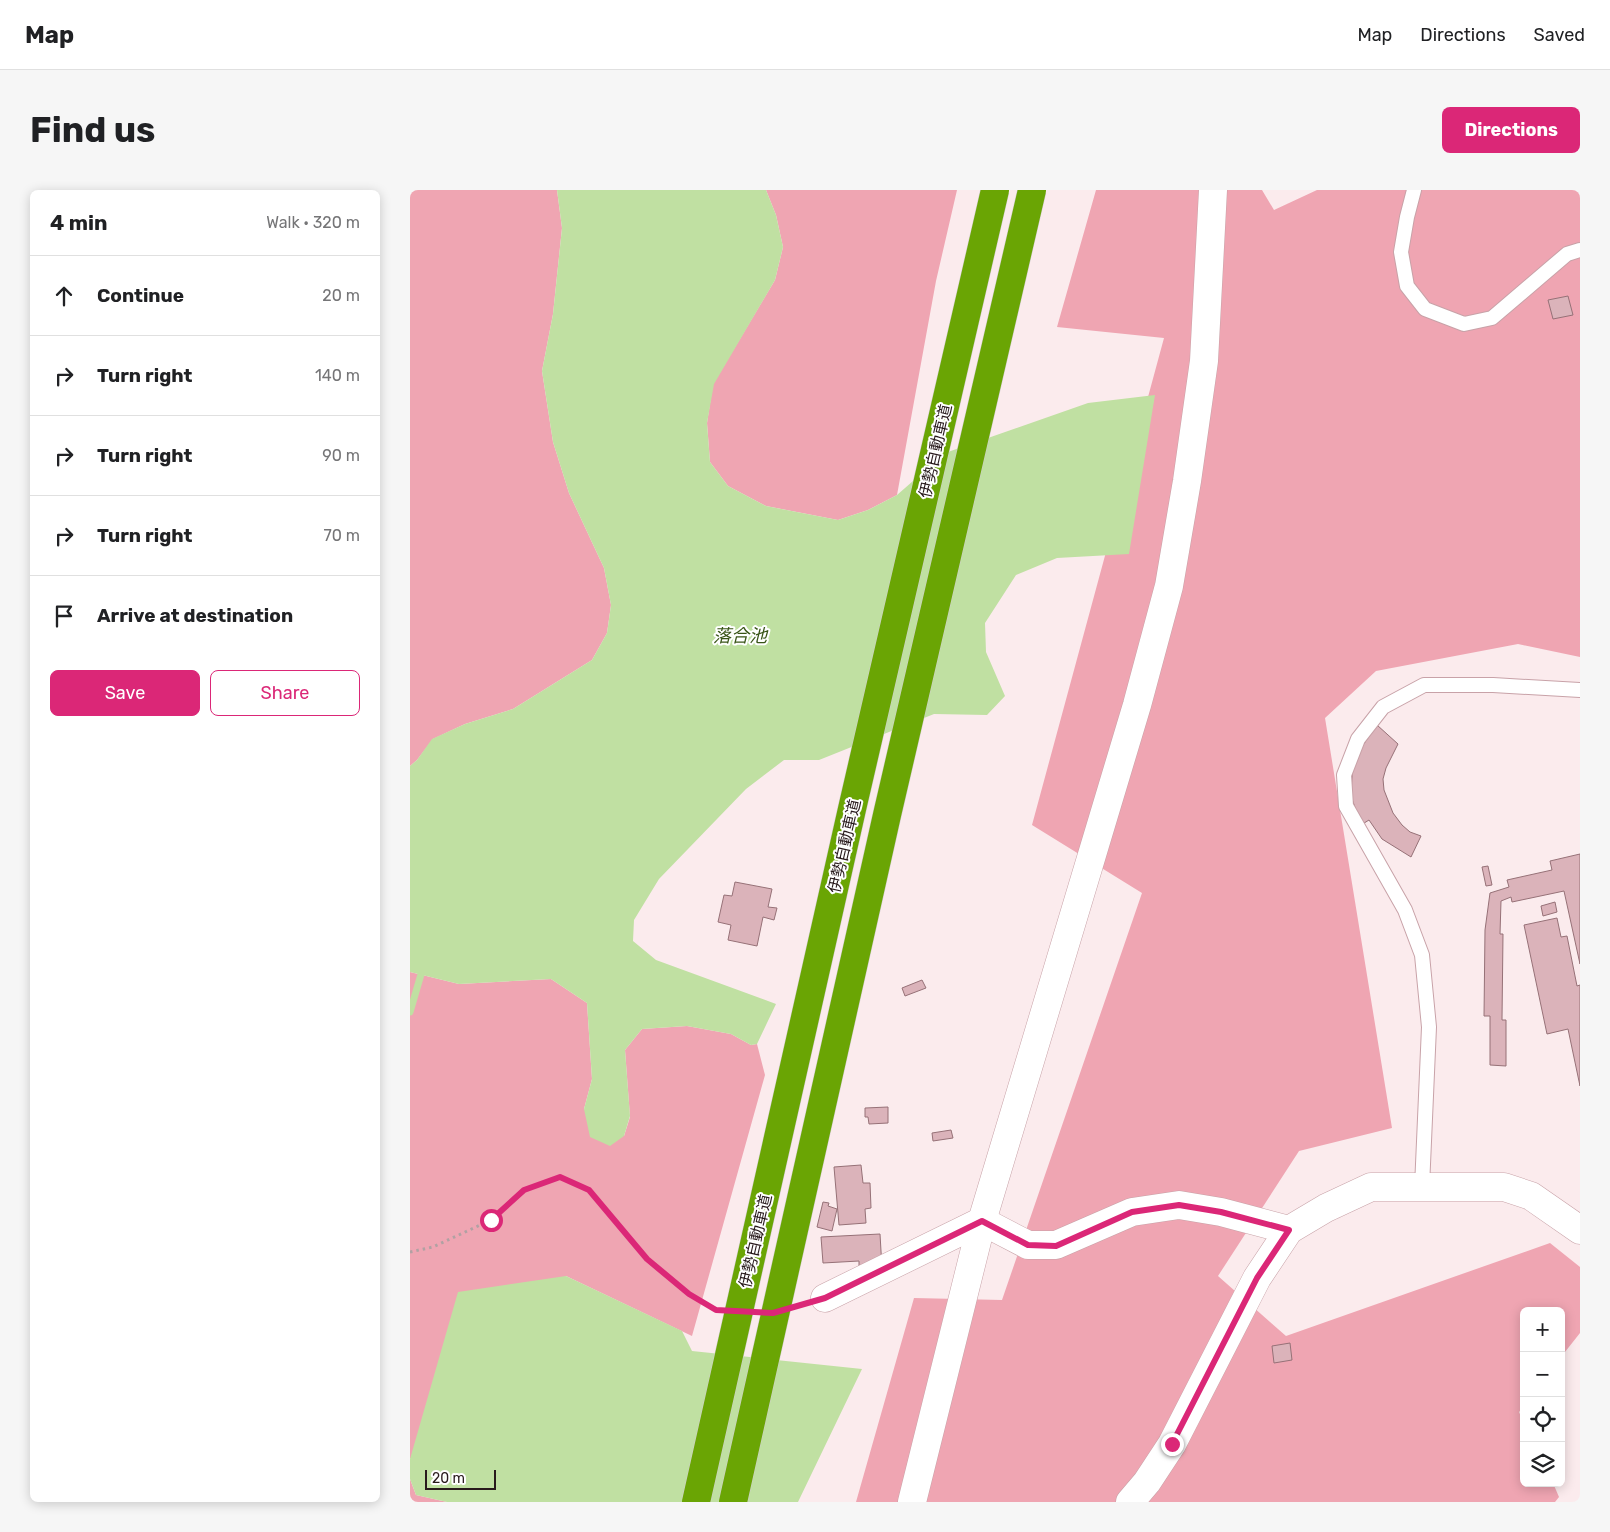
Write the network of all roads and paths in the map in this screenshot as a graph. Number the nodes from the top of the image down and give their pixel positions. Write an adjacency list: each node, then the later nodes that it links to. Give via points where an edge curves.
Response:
1 (996, 190): 14 (highway, 伊勢自動車道, bridge)
2 (1032, 190): 15 (highway, bridge)
3 (1213, 190): 8 (street, via 1204,360 1170,586)
4 (1414, 190): 5 (lane, via 1401,252 1407,286 1425,309 1464,324 1492,318 1567,254)
5 (1580, 250)
6 (1580, 690): 7 (lane, via 1424,685 1383,707 1358,739 1344,775 1346,806 1405,910 1422,955 1429,1027)
7 (1422, 1187): 9 (street, via 1371,1187); 10 (street, via 1504,1187 1531,1196)
8 (982, 1221): 9 (street, via 1028,1245 1056,1246 1132,1212 1179,1205); 12 (street); 16 (street)
9 (1289, 1230): 17 (street, via 1257,1278 1172,1444)
10 (1580, 1230)
11 (410, 1252): 13 (path, via 433,1247 491,1220 524,1190 560,1177 589,1190 647,1259 689,1294)
12 (825, 1298)
13 (716, 1310)
14 (696, 1502)
15 (732, 1502)
16 (912, 1502)
17 (1130, 1502)

